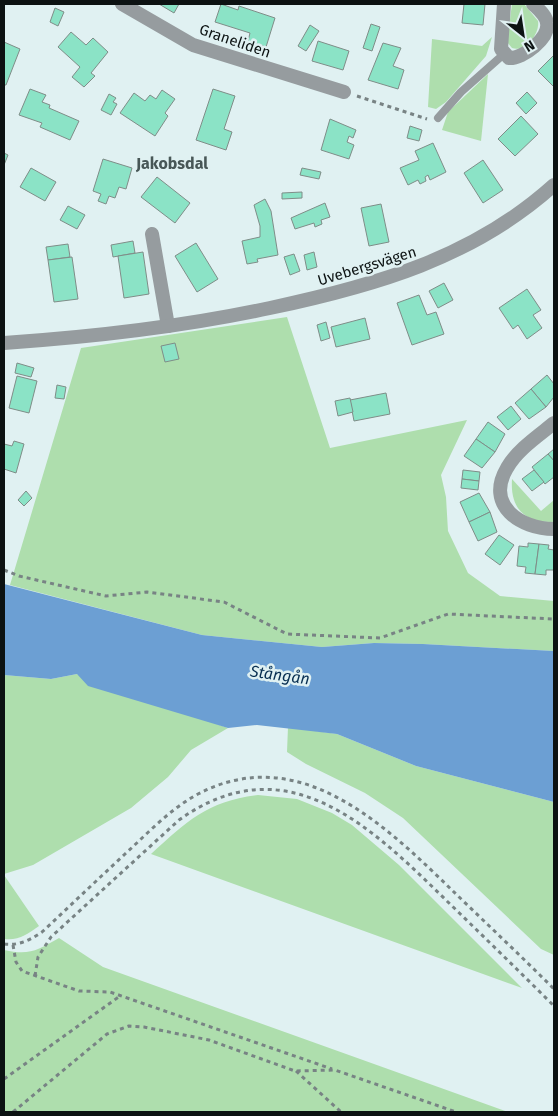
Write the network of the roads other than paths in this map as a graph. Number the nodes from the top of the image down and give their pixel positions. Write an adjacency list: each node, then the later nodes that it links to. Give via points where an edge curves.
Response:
1 (122, 4): 5 (street, Graneliden, via 193,45)
2 (504, 4): 4 (street, via 500,42)
3 (533, 4): 4 (street, via 547,21 544,34 522,56 508,58)
4 (504, 54): 6 (lane, via 461,92)
5 (344, 92)
6 (438, 118)
7 (554, 185): 9 (street, Uvebergsvägen, via 520,212 461,248 401,275 301,303)
8 (152, 234): 9 (street)
9 (168, 326): 10 (street, Uvebergsvägen)
10 (4, 343)
11 (554, 423): 12 (street, via 514,458 506,469 502,484 503,502 517,520 532,527)
12 (554, 529)

